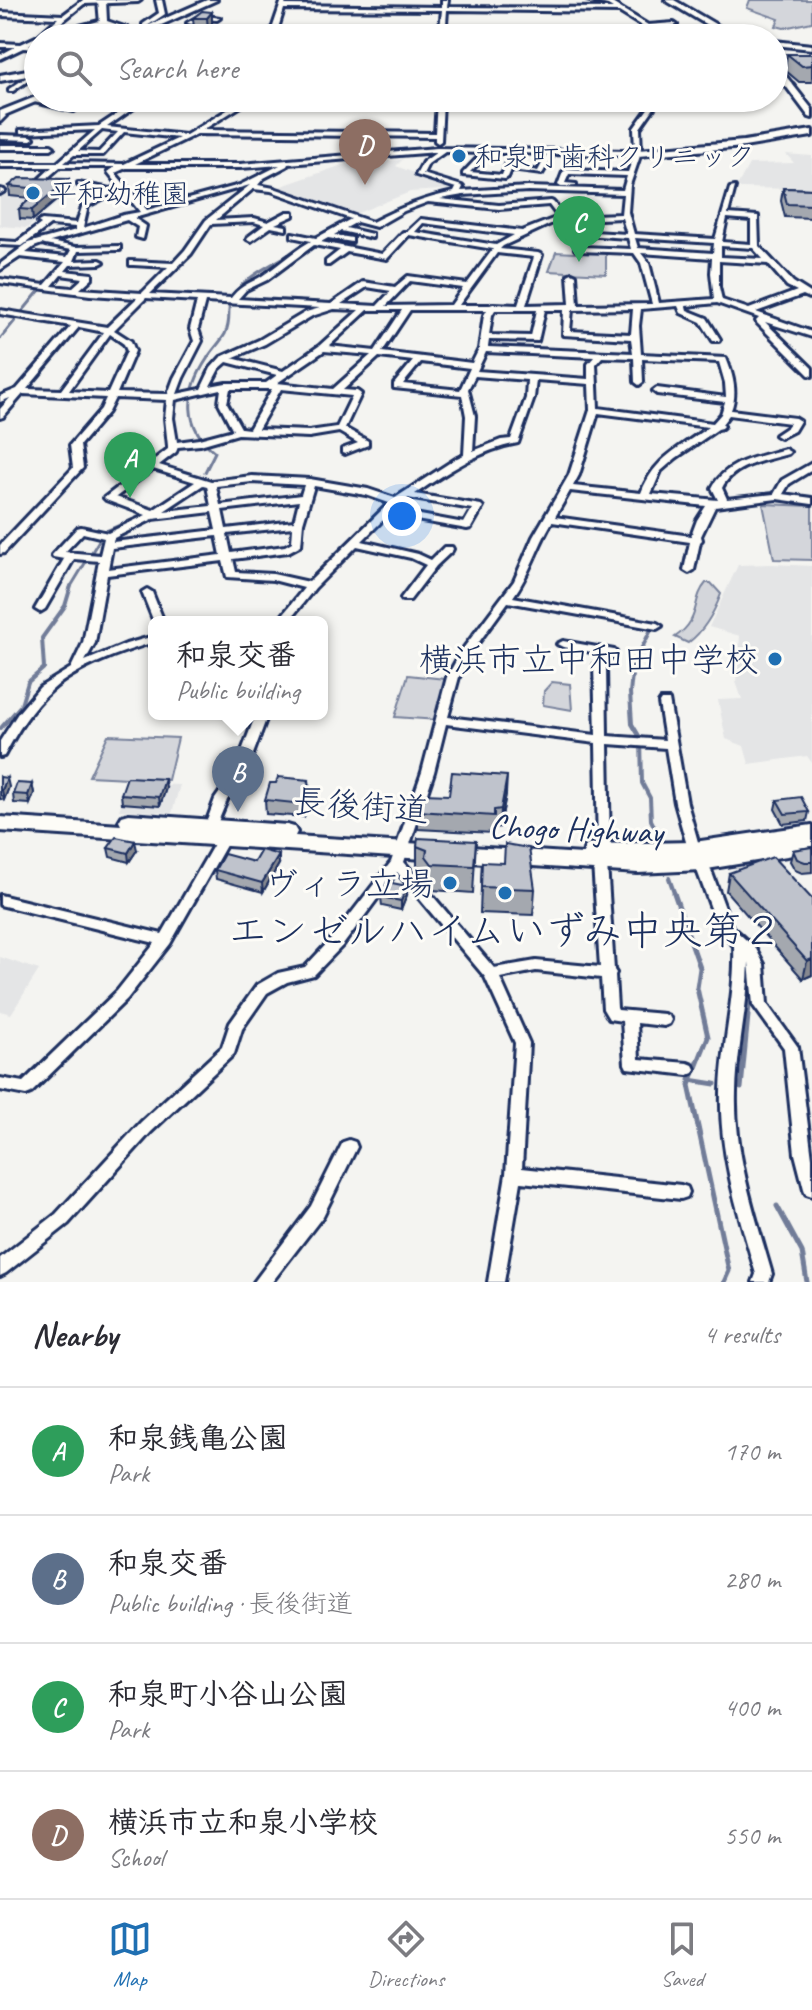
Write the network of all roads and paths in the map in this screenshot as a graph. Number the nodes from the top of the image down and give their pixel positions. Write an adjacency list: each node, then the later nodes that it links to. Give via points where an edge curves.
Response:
1 (138, 0): 8 (street)
2 (159, 0): 13 (street)
3 (213, 0): 16 (street)
4 (221, 0): 16 (street)
5 (445, 0): 11 (street)
6 (590, 0): 9 (street)
7 (669, 0): 30 (street)
8 (102, 1): 15 (street, via 83,2); 18 (street)
9 (608, 2): 12 (street)
10 (284, 4): 11 (street); 27 (street)
11 (444, 9): 12 (street); 28 (street)
12 (620, 10): 29 (street)
13 (162, 11): 16 (street); 23 (street)
14 (0, 14): 15 (street)
15 (64, 17): 19 (street)
16 (178, 17): 24 (street); 25 (street)
17 (217, 18): 26 (street, via 201,17)
18 (99, 22): 20 (street); 21 (street); 22 (street)
19 (56, 24)
20 (92, 24)
21 (101, 24)
22 (107, 24)
23 (148, 24)
24 (160, 24)
25 (188, 24)
26 (190, 24)
27 (276, 24)
28 (443, 24)
29 (643, 24)
30 (711, 24)
31 (24, 44): 34 (street)
32 (788, 44): 36 (street)
33 (0, 45): 34 (street)
34 (19, 46): 35 (street); 37 (street)
35 (24, 46)
36 (812, 47)
37 (0, 57)
38 (24, 76): 39 (street)
39 (0, 79)
40 (24, 82): 43 (street)
41 (788, 82): 42 (street)
42 (790, 84): 49 (street)
43 (11, 90)
44 (24, 105): 50 (street)
45 (124, 112): 51 (street)
46 (229, 112): 54 (street)
47 (439, 112): 56 (street)
48 (648, 112): 67 (street, via 637,128)
49 (812, 115)
50 (0, 116)
51 (101, 128): 52 (street); 53 (street); 66 (street)
52 (123, 130): 58 (street); 66 (street, via 101,154)
53 (22, 131)
54 (197, 132): 56 (street); 58 (street)
55 (812, 133): 67 (street)
56 (438, 135): 62 (street)
57 (0, 137): 59 (street)
58 (187, 137): 71 (street)
59 (37, 138)
60 (0, 147): 61 (street)
61 (51, 147)
62 (440, 150): 63 (street); 68 (street); 82 (street, via 419,175 460,187)
63 (488, 150): 64 (street); 72 (street, via 465,174 505,177)
64 (515, 150): 65 (street); 72 (street)
65 (552, 151): 67 (street); 72 (street, via 540,173)
66 (71, 153): 70 (street)
67 (638, 153): 73 (street)
68 (293, 162): 71 (street); 74 (street)
69 (0, 165): 70 (street)
70 (58, 165): 71 (street); 75 (street, via 39,182)
71 (124, 165): 77 (street, via 111,172)
72 (511, 168)
73 (631, 174): 80 (street); 80 (street, via 566,172 561,185)
74 (261, 179): 78 (street); 84 (street)
75 (54, 183)
76 (80, 184): 81 (street)
77 (121, 187): 81 (street); 84 (street)
78 (255, 187): 90 (street); 91 (street)
79 (733, 188): 87 (street)
80 (626, 189): 82 (street); 86 (street)
81 (108, 190): 93 (street, via 85,205)
82 (456, 191): 83 (street)
83 (428, 200): 89 (street, via 499,207 551,203); 90 (street, via 395,210 373,225)
84 (144, 212): 88 (street)
85 (290, 214): 92 (street)
86 (625, 216): 89 (street); 100 (street)
87 (724, 216): 106 (street); 111 (street, via 755,218)
88 (126, 217): 93 (street); 101 (street, via 142,226)
89 (564, 219): 97 (street)
90 (355, 220): 95 (street)
91 (209, 222): 92 (street); 124 (street)
92 (269, 224): 94 (street); 103 (street)
93 (80, 228): 108 (street); 109 (street, via 46,222)
94 (283, 228)
95 (338, 228): 99 (street); 102 (street)
96 (406, 234): 114 (street, via 384,257)
97 (525, 234): 115 (street); 115 (street, via 421,221 410,233)
98 (295, 235): 105 (street)
99 (326, 235): 104 (street); 105 (street)
100 (631, 235): 106 (street); 116 (street); 116 (street, via 579,233 579,249)
101 (140, 237)
102 (368, 237)
103 (251, 239)
104 (349, 240)
105 (314, 241): 114 (street); 136 (street)
106 (718, 242): 111 (street); 118 (street)
107 (0, 243): 109 (street)
108 (40, 243): 110 (street); 113 (street)
109 (18, 244): 110 (street)
110 (31, 245): 117 (street)
111 (755, 246): 121 (street)
112 (117, 248): 113 (street)
113 (75, 249): 119 (street)
114 (346, 249): 123 (street)
115 (496, 249): 129 (street); 143 (street, via 538,255)
116 (635, 251): 118 (street); 139 (street, via 645,263)
117 (17, 254): 119 (street); 125 (street)
118 (718, 258): 121 (street); 137 (street)
119 (70, 261): 120 (street); 126 (street)
120 (100, 262)
121 (770, 262): 133 (street)
122 (133, 263): 124 (street)
123 (329, 263)
124 (172, 265): 134 (street)
125 (0, 268)
126 (61, 273): 130 (street); 132 (street, via 89,276)
127 (572, 275): 145 (street)
128 (0, 281): 130 (street)
129 (467, 286): 131 (street, via 408,278); 140 (street)
130 (47, 287): 132 (street)
131 (395, 289): 142 (street, via 366,284); 148 (street)
132 (74, 291): 134 (street)
133 (808, 294): 151 (street)
134 (143, 296): 135 (street); 154 (street)
135 (202, 298): 136 (street); 181 (street, via 194,329 198,341)
136 (231, 299): 142 (street)
137 (718, 301): 138 (street); 151 (street)
138 (681, 304): 139 (street); 158 (street, via 684,311 704,320)
139 (656, 305): 146 (street)
140 (454, 306): 141 (street); 149 (street)
141 (493, 306): 143 (street); 156 (street)
142 (331, 307): 147 (street); 164 (street)
143 (521, 307): 144 (street)
144 (542, 307): 145 (street); 156 (street, via 535,339)
145 (571, 307): 146 (street); 157 (street, via 566,333)
146 (638, 307): 157 (street, via 633,320)
147 (366, 308): 148 (street); 159 (street)
148 (379, 308): 149 (street)
149 (408, 308): 161 (street)
150 (0, 312): 153 (street)
151 (749, 312): 152 (street)
152 (765, 319): 155 (street); 167 (street, via 760,321)
153 (75, 327): 154 (street); 174 (street)
154 (109, 330): 177 (street); 180 (street, via 131,347)
155 (812, 335)
156 (484, 337): 160 (street)
157 (636, 337): 162 (street)
158 (716, 339)
159 (322, 348): 161 (street); 168 (street)
160 (483, 349): 163 (street); 166 (street)
161 (376, 353): 165 (street); 176 (street)
162 (640, 355): 163 (street); 171 (street); 183 (street, via 723,360)
163 (598, 357): 170 (street, via 592,364)
164 (224, 359): 168 (street); 178 (street)
165 (419, 359): 166 (street); 179 (street, via 397,386)
166 (473, 369): 169 (street); 179 (street)
167 (812, 373)
168 (283, 374): 172 (street)
169 (532, 377): 170 (street); 195 (street, via 515,441)
170 (592, 382): 184 (street)
171 (639, 382)
172 (275, 384): 173 (street); 176 (street); 190 (street)
173 (226, 386): 178 (street); 189 (street, via 223,403)
174 (20, 391): 177 (street); 182 (street); 186 (street)
175 (657, 391): 183 (street)
176 (335, 392): 188 (street, via 357,394)
177 (63, 393): 180 (street)
178 (196, 393): 181 (street)
179 (465, 393): 195 (street, via 474,418)
180 (109, 396): 181 (street); 221 (street, via 105,410 75,445 79,463 74,473)
181 (170, 398): 192 (street)
182 (0, 399)
183 (731, 400): 185 (street)
184 (594, 410): 187 (street); 202 (street)
185 (729, 412): 187 (street); 191 (street, via 795,421)
186 (0, 415)
187 (719, 426): 205 (street, via 656,471)
188 (340, 429): 190 (street, via 309,434); 193 (street, via 365,443)
189 (238, 431): 190 (street); 192 (street)
190 (252, 431)
191 (780, 435)
192 (174, 445): 196 (street)
193 (345, 451)
194 (785, 452): 209 (street, via 740,466 720,480 717,488)
195 (469, 457): 203 (street)
196 (152, 466): 200 (street); 213 (street, via 109,498)
197 (812, 466): 198 (street)
198 (798, 475): 199 (street); 204 (street, via 785,482)
199 (812, 476)
200 (200, 482): 201 (street); 211 (street); 213 (street)
201 (310, 482): 206 (street); 208 (street)
202 (568, 488): 205 (street); 214 (street)
203 (407, 495): 208 (street); 212 (street, via 478,507 467,526)
204 (777, 496): 207 (street); 209 (street)
205 (645, 497): 210 (street)
206 (303, 498): 211 (street); 215 (street)
207 (812, 501)
208 (396, 502): 212 (street)
209 (724, 502): 210 (street)
210 (707, 504): 218 (street)
211 (216, 508): 213 (street); 216 (street)
212 (385, 512): 219 (street)
213 (148, 513): 217 (street)
214 (550, 519): 218 (street); 231 (street)
215 (298, 523): 216 (street); 223 (street, via 297,543 288,549)
216 (222, 532): 217 (street); 223 (street)
217 (104, 538): 222 (street, via 81,530 57,555); 224 (street)
218 (694, 540): 226 (street)
219 (354, 542): 225 (street); 228 (street)
220 (448, 549): 225 (street)
221 (0, 551)
222 (76, 557): 224 (street); 232 (street)
223 (227, 557): 227 (street); 228 (street, via 231,575)
224 (98, 558): 227 (street)
225 (432, 564): 230 (street)
226 (689, 570)
227 (102, 573): 238 (street, via 88,648)
228 (311, 586): 234 (street)
229 (147, 592): 233 (street)
230 (406, 598)
231 (507, 599): 235 (street); 241 (street, via 458,666)
232 (40, 609)
233 (157, 616)
234 (285, 616)
235 (657, 626)
236 (148, 641): 238 (street)
237 (563, 644): 242 (street, via 610,652 600,665)
238 (75, 670): 244 (street, via 49,685 7,736)
239 (665, 703): 243 (street)
240 (260, 720): 248 (street, via 240,773 221,799)
241 (442, 720): 242 (street); 250 (street)
242 (604, 740): 243 (street); 252 (street)
243 (672, 744): 251 (street, via 681,803)
244 (0, 753)
245 (0, 813): 248 (main road)
246 (0, 824): 248 (main road, Chogo Highway)
247 (812, 832): 251 (main road)
248 (217, 833): 250 (main road, Chogo Highway); 254 (street)
249 (812, 845): 251 (main road, Chogo Highway)
250 (400, 851): 252 (main road, Chogo Highway); 257 (street); 267 (street, via 338,941 309,971 262,989 235,1027 229,1050 204,1077 146,1127 62,1219)
251 (698, 855): 252 (main road, Chogo Highway); 255 (street, via 726,930)
252 (602, 858): 256 (street)
253 (0, 900): 254 (street)
254 (165, 940): 261 (street, via 122,995 26,1089)
255 (741, 943): 263 (street, via 757,964 760,1005 791,1047); 270 (street, via 744,974 729,1072 733,1143 740,1190 764,1274)
256 (609, 973): 257 (street, via 536,966); 258 (street, via 610,1009)
257 (491, 974): 264 (street, via 522,1043)
258 (629, 1017): 259 (street); 260 (street, via 632,1064)
259 (664, 1020)
260 (688, 1069)
261 (0, 1084)
262 (349, 1147): 268 (street, via 317,1211)
263 (808, 1154): 265 (street)
264 (514, 1174): 266 (street); 269 (street)
265 (812, 1189)
266 (681, 1192)
267 (0, 1268)
268 (262, 1282)
269 (496, 1282)
270 (761, 1282)

